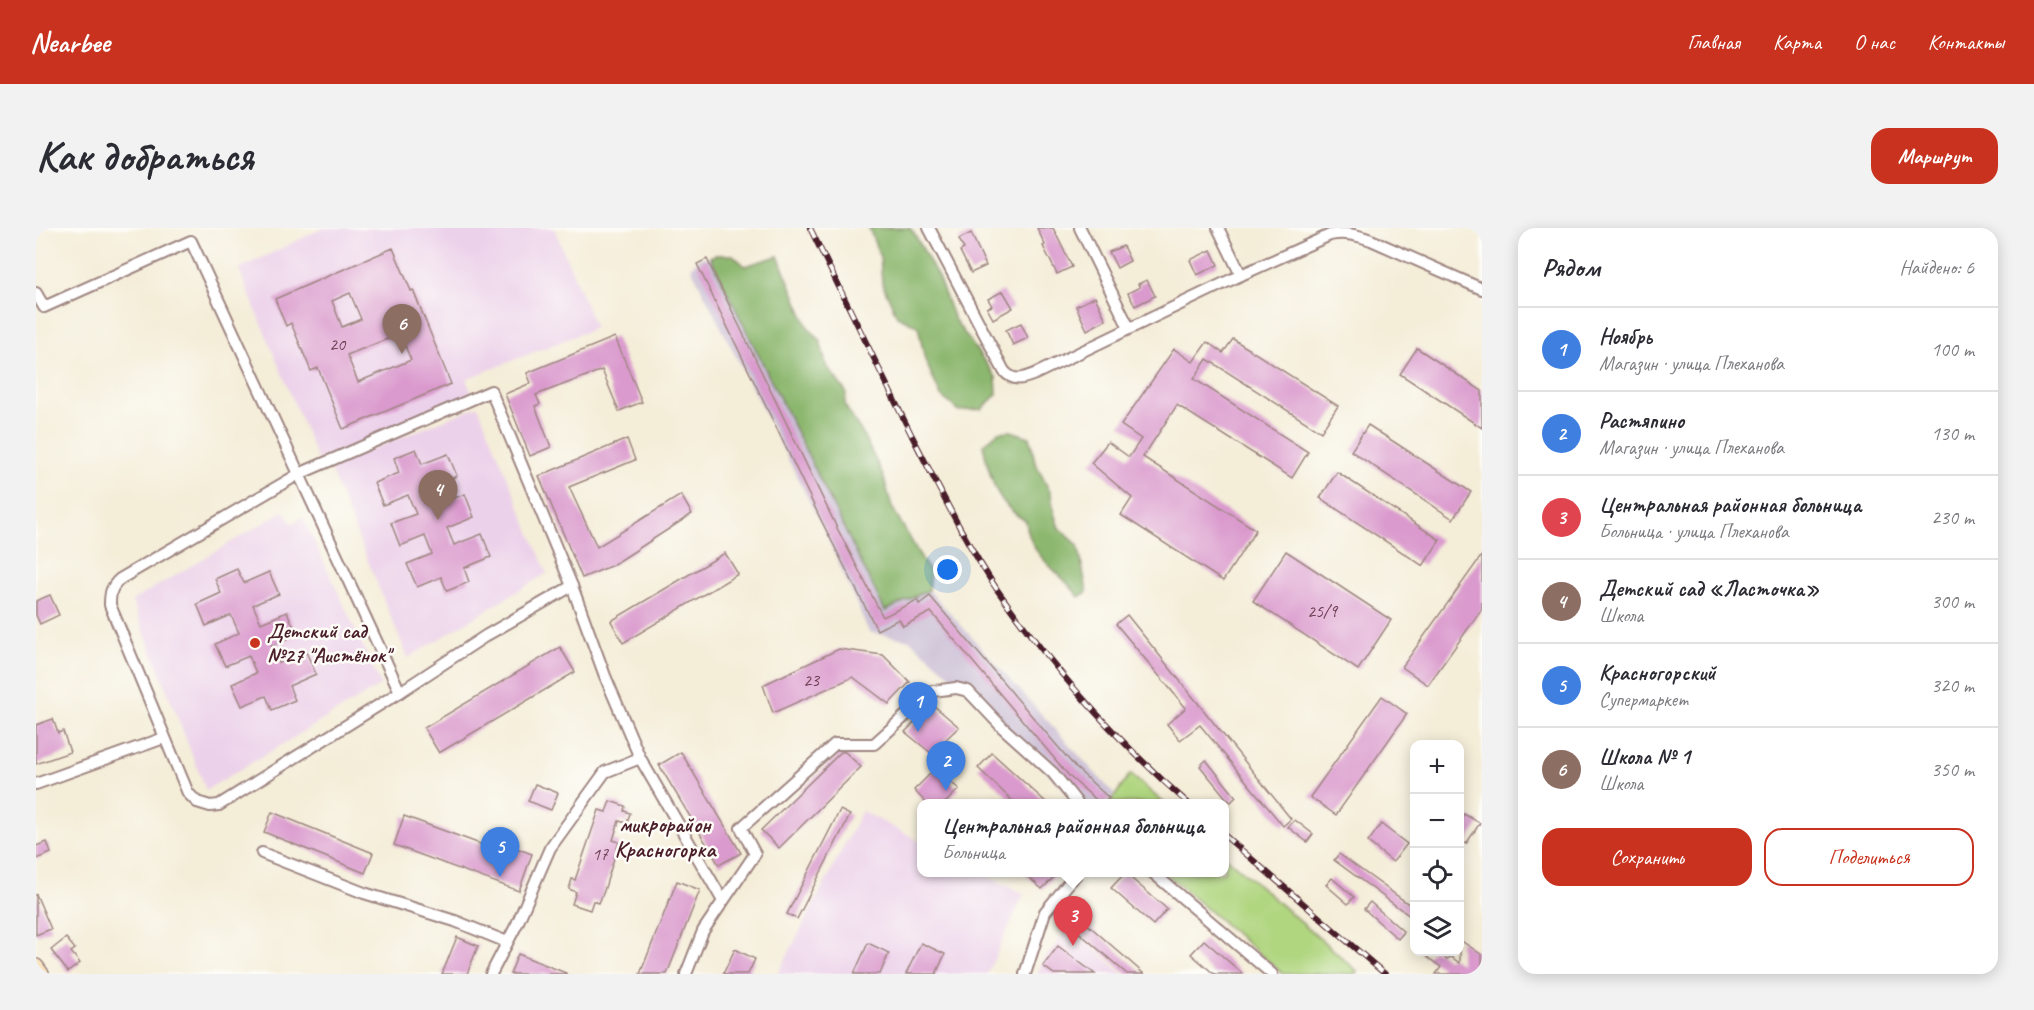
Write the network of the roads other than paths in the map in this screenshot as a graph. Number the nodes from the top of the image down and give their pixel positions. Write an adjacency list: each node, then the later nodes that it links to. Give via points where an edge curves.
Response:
1 (929, 228): 8 (street, via 1004,371 1015,379 1035,374)
2 (1080, 228): 8 (street)
3 (1218, 228): 5 (street)
4 (1355, 231): 5 (street, via 1330,235); 6 (street)
5 (1240, 275): 8 (street)
6 (1482, 289)
7 (36, 293): 9 (street, via 44,307 191,241)
8 (1129, 328)
9 (300, 474): 10 (street, via 491,391); 11 (street); 12 (street, via 113,585 110,605)
10 (572, 586): 11 (street); 13 (street)
11 (400, 692): 12 (street, via 219,805 197,802 188,793)
12 (164, 738): 14 (street)
13 (640, 758): 19 (street); 20 (street, via 605,772 550,848)
14 (36, 784)
15 (1074, 799): 19 (street, via 968,691 933,691 874,744 835,744 741,828 756,854)
16 (262, 853): 20 (street)
17 (1075, 877): 25 (street, via 1050,906)
18 (1157, 877): 26 (street)
19 (723, 901): 24 (street, via 702,931)
20 (507, 942): 23 (street)
21 (36, 966): 22 (main road)
22 (41, 974)
23 (491, 974)
24 (686, 974)
25 (1025, 974)
26 (1272, 974)

